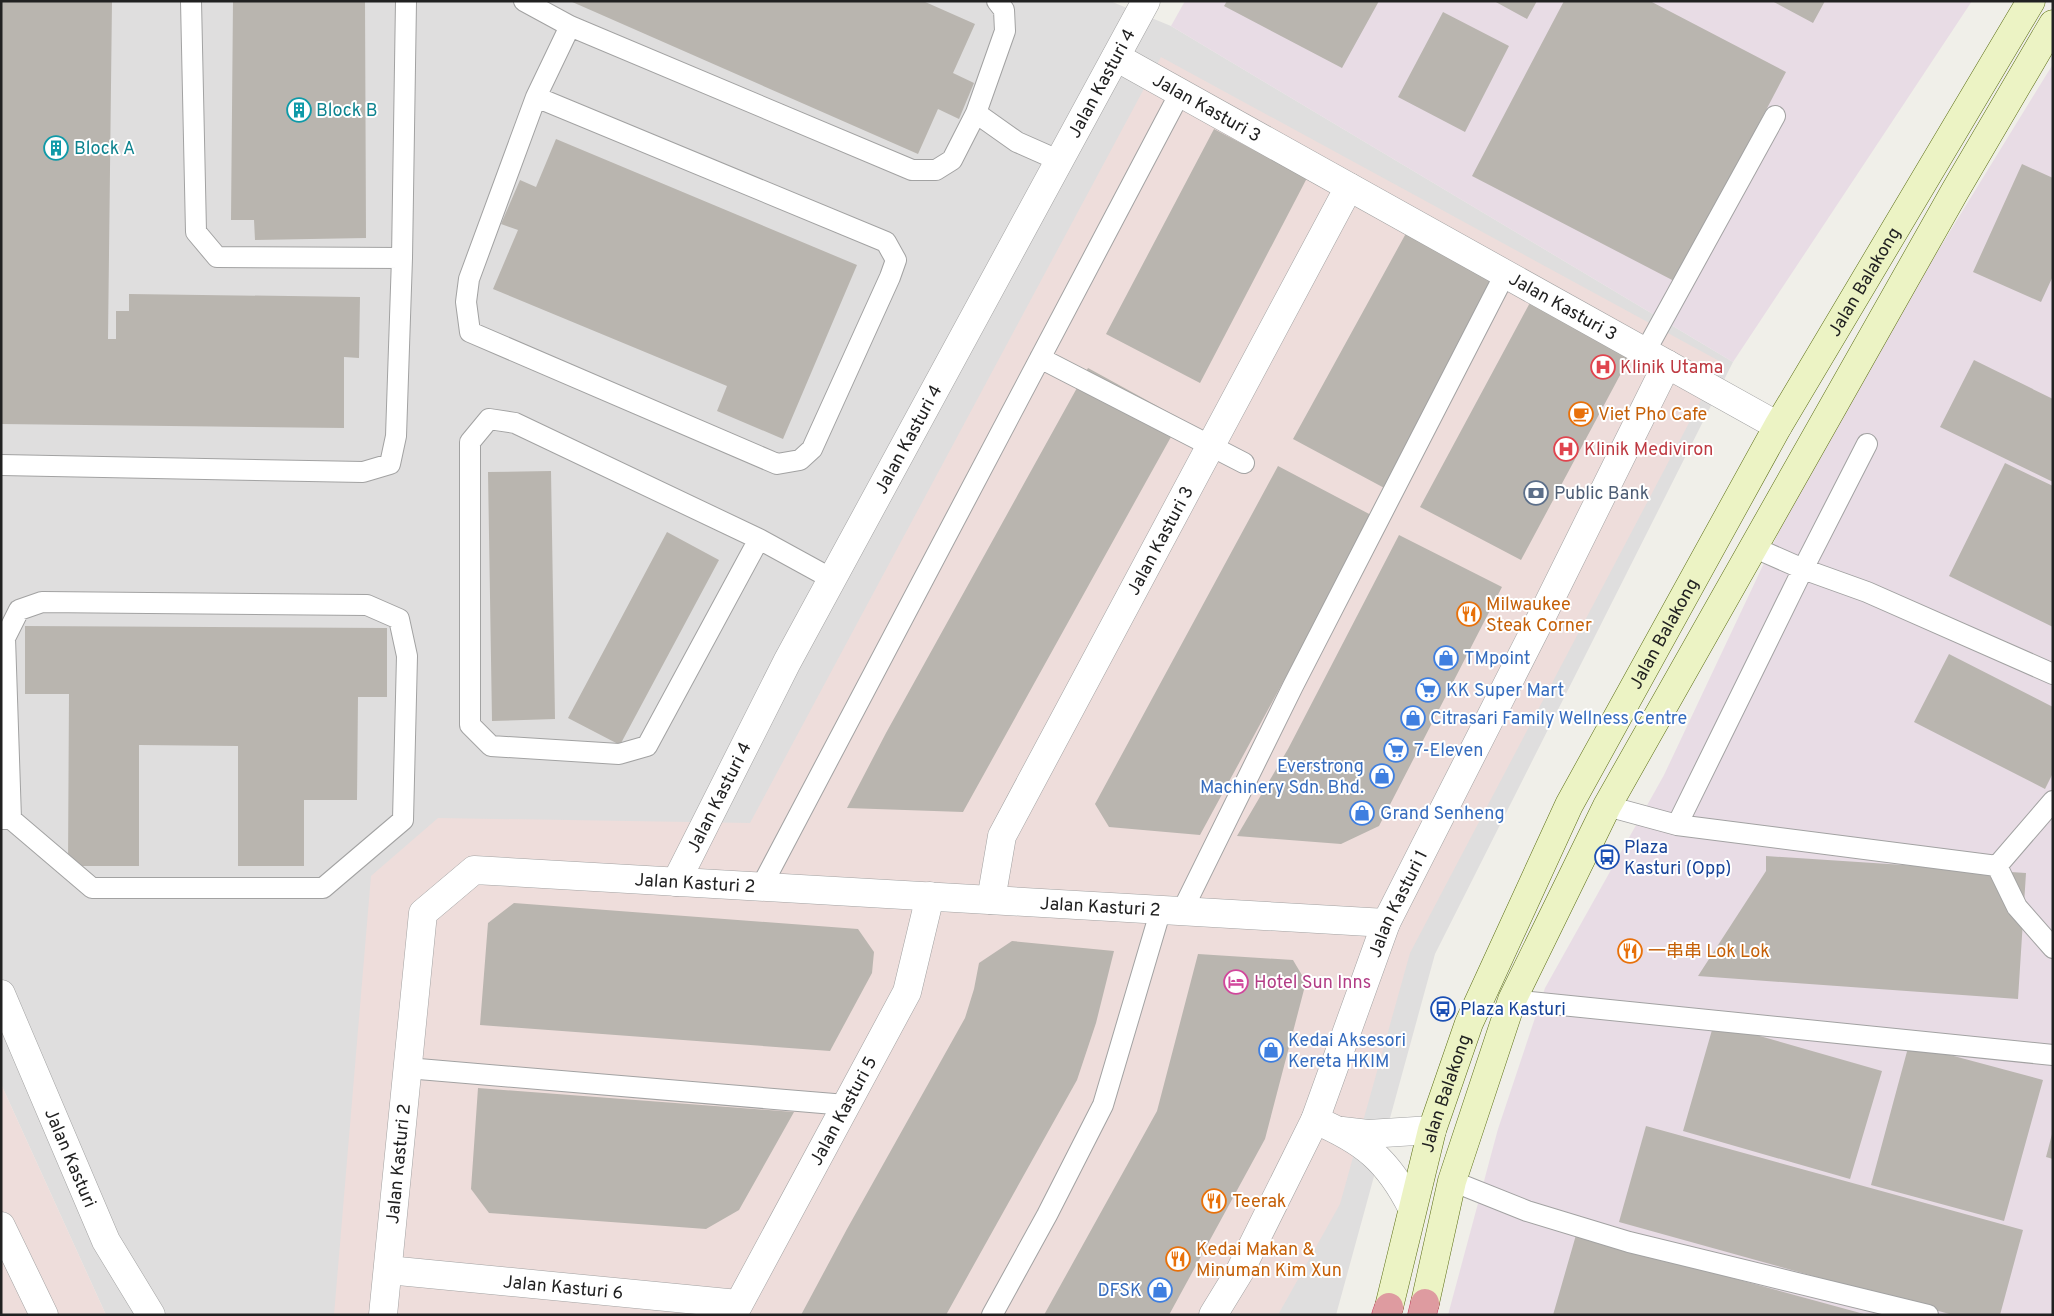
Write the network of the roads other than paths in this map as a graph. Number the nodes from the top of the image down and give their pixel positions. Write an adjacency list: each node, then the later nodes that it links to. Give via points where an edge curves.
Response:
1 (191, 1): 16 (lane, via 196,232 217,257)
2 (406, 1): 16 (lane)
3 (524, 1): 8 (lane)
4 (997, 1): 12 (lane, via 1004,10 1004,31)
5 (1146, 1): 9 (street, Jalan Kasturi 4)
6 (2031, 1): 20 (street, Jalan Balakong)
7 (2053, 24): 22 (street, Jalan Balakong)
8 (570, 26): 11 (lane); 12 (lane, via 912,170 936,170 952,160)
9 (1116, 58): 10 (street, Jalan Kasturi 3); 14 (street, Jalan Kasturi 4)
10 (1180, 93): 15 (street, Jalan Kasturi 3); 18 (lane)
11 (536, 98): 11 (lane, via 469,280 466,302 470,332 777,464 800,460 812,449 890,277 896,260 886,242)
12 (976, 113): 14 (lane, via 1017,142)
13 (1775, 116): 19 (lane)
14 (1060, 161): 29 (street, Jalan Kasturi 4)
15 (1349, 187): 17 (street, Jalan Kasturi 3); 23 (street, Jalan Kasturi 3)
16 (402, 258): 25 (lane, via 396,436 390,464 363,472)
17 (1505, 274): 19 (street, Jalan Kasturi 3); 40 (lane, via 1320,634)
18 (1040, 358): 23 (lane); 37 (lane)
19 (1656, 358): 20 (street, Jalan Kasturi 3); 41 (street, Jalan Kasturi 1, via 1541,618)
20 (1778, 426): 22 (street); 49 (street, Jalan Balakong, via 1569,805 1469,1023)
21 (1867, 444): 28 (lane)
22 (1810, 445): 27 (street, Jalan Balakong)
23 (1210, 446): 24 (lane); 39 (street, Jalan Kasturi 3, via 1002,836)
24 (1244, 463)
25 (1, 465)
26 (759, 539): 26 (lane, via 646,746 619,754 491,746 470,725 470,442 489,419 515,423); 29 (lane)
27 (1753, 546): 28 (lane); 32 (street, Jalan Balakong)
28 (1803, 569): 30 (lane, via 1867,592); 34 (lane)
29 (832, 579): 36 (street, Jalan Kasturi 4)
30 (2053, 674)
31 (2053, 801): 35 (lane)
32 (1608, 806): 34 (lane); 44 (street, Jalan Balakong)
33 (6, 819): 33 (lane, via 5,638 19,610 42,602 367,605 399,619 407,656 403,820 323,888 92,888)
34 (1678, 825): 35 (lane)
35 (1997, 866): 42 (lane, via 2016,907)
36 (676, 882): 37 (street, Jalan Kasturi 2); 46 (street, Jalan Kasturi 2, via 474,870 423,913)
37 (761, 887): 38 (street, Jalan Kasturi 2)
38 (930, 896): 39 (street, Jalan Kasturi 2); 47 (street, Jalan Kasturi 5, via 907,992)
39 (991, 900): 40 (street, Jalan Kasturi 2)
40 (1172, 910): 41 (street, Jalan Kasturi 2); 61 (lane, via 1103,1105)
41 (1386, 923): 48 (street, Jalan Kasturi 1)
42 (2053, 948)
43 (1, 994): 59 (street, Jalan Kasturi, via 106,1241)
44 (1512, 1000): 45 (lane); 51 (street, Jalan Balakong)
45 (2053, 1055)
46 (407, 1068): 47 (lane); 54 (street, Jalan Kasturi 2)
47 (846, 1105): 56 (street, Jalan Kasturi 5)
48 (1316, 1120): 50 (street); 62 (street, Jalan Kasturi 1, via 1240,1271)
49 (1432, 1130): 50 (street, via 1368,1134); 52 (street, Jalan Balakong)
50 (1342, 1132): 52 (street, via 1387,1165)
51 (1452, 1181): 55 (street, Jalan Balakong); 63 (lane, via 1527,1211 1629,1242)
52 (1412, 1208): 57 (street, Jalan Balakong)
53 (1, 1226): 58 (street)
54 (388, 1270): 56 (street, Jalan Kasturi 6); 60 (street, Jalan Kasturi 2)
55 (1424, 1309)
56 (736, 1310)
57 (1387, 1311)
58 (44, 1315)
59 (151, 1315)
60 (383, 1315)
61 (992, 1315)
62 (1213, 1315)
63 (1928, 1315)

